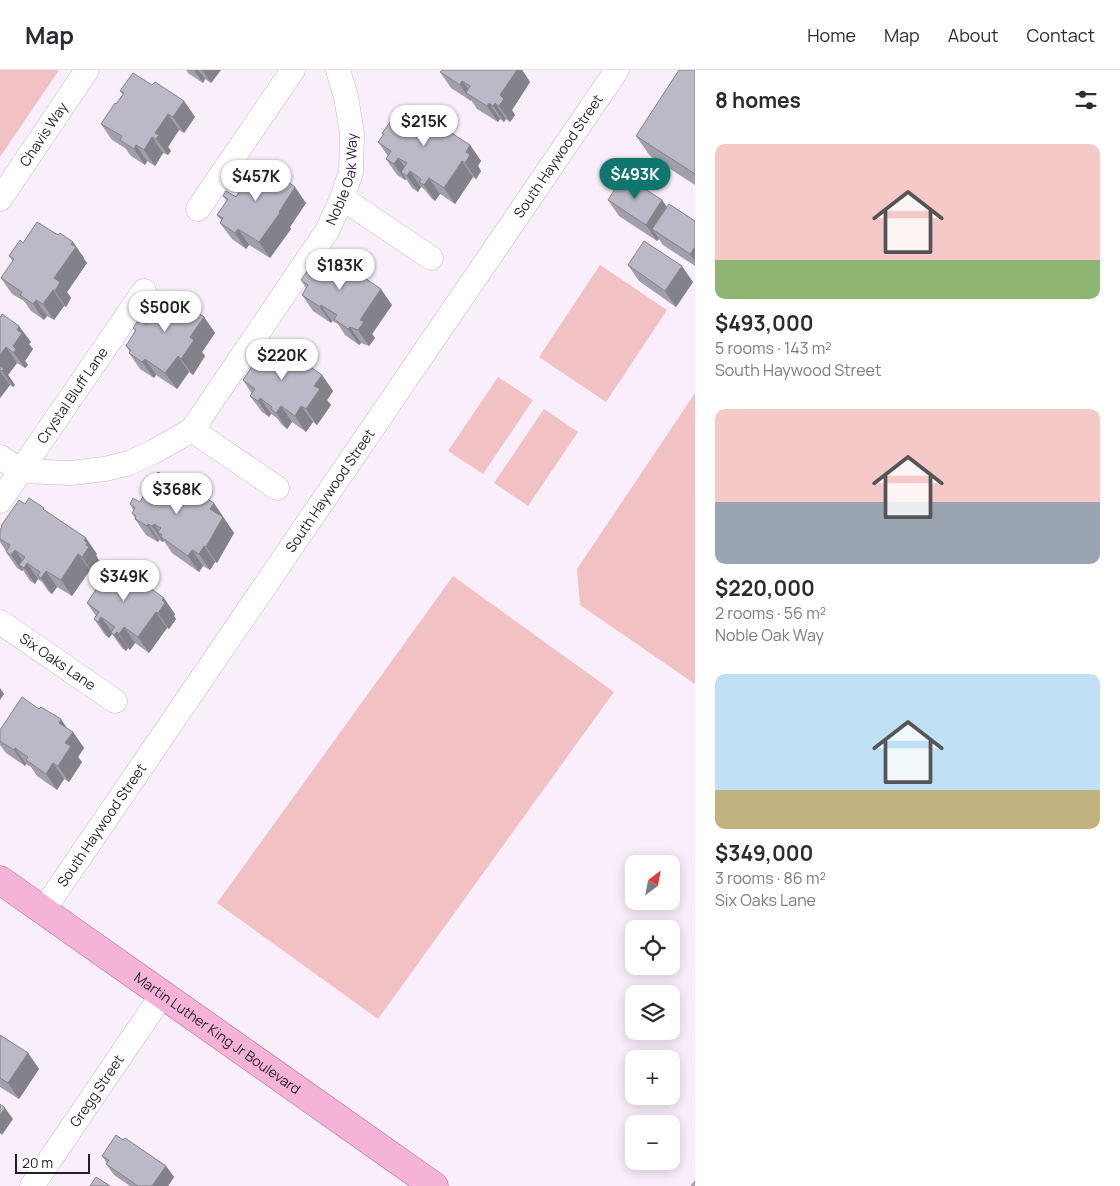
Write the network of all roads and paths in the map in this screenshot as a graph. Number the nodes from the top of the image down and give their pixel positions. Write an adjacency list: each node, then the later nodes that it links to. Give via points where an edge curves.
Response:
1 (87, 70): 6 (street, Chavis Way)
2 (293, 70): 7 (street)
3 (338, 70): 5 (street, Noble Oak Way, via 352,133 351,172)
4 (617, 70): 18 (street, South Haywood Street)
5 (342, 198): 8 (street); 10 (street, Noble Oak Way, via 327,231)
6 (0, 199)
7 (198, 209)
8 (431, 258)
9 (144, 291): 12 (street, Crystal Bluff Lane)
10 (192, 430): 12 (street, Noble Oak Way, via 129,463 106,469 71,473); 13 (street)
11 (0, 457): 12 (street)
12 (21, 471): 14 (street, Crystal Bluff Lane)
13 (277, 488)
14 (0, 501)
15 (0, 622): 16 (street, Six Oaks Lane)
16 (115, 701)
17 (0, 880): 18 (main road, Martin Luther King Jr Boulevard)
18 (42, 911): 19 (main road, Martin Luther King Jr Boulevard)
19 (162, 995): 20 (street, Gregg Street); 21 (main road, Martin Luther King Jr Boulevard)
20 (32, 1186)
21 (434, 1186)

